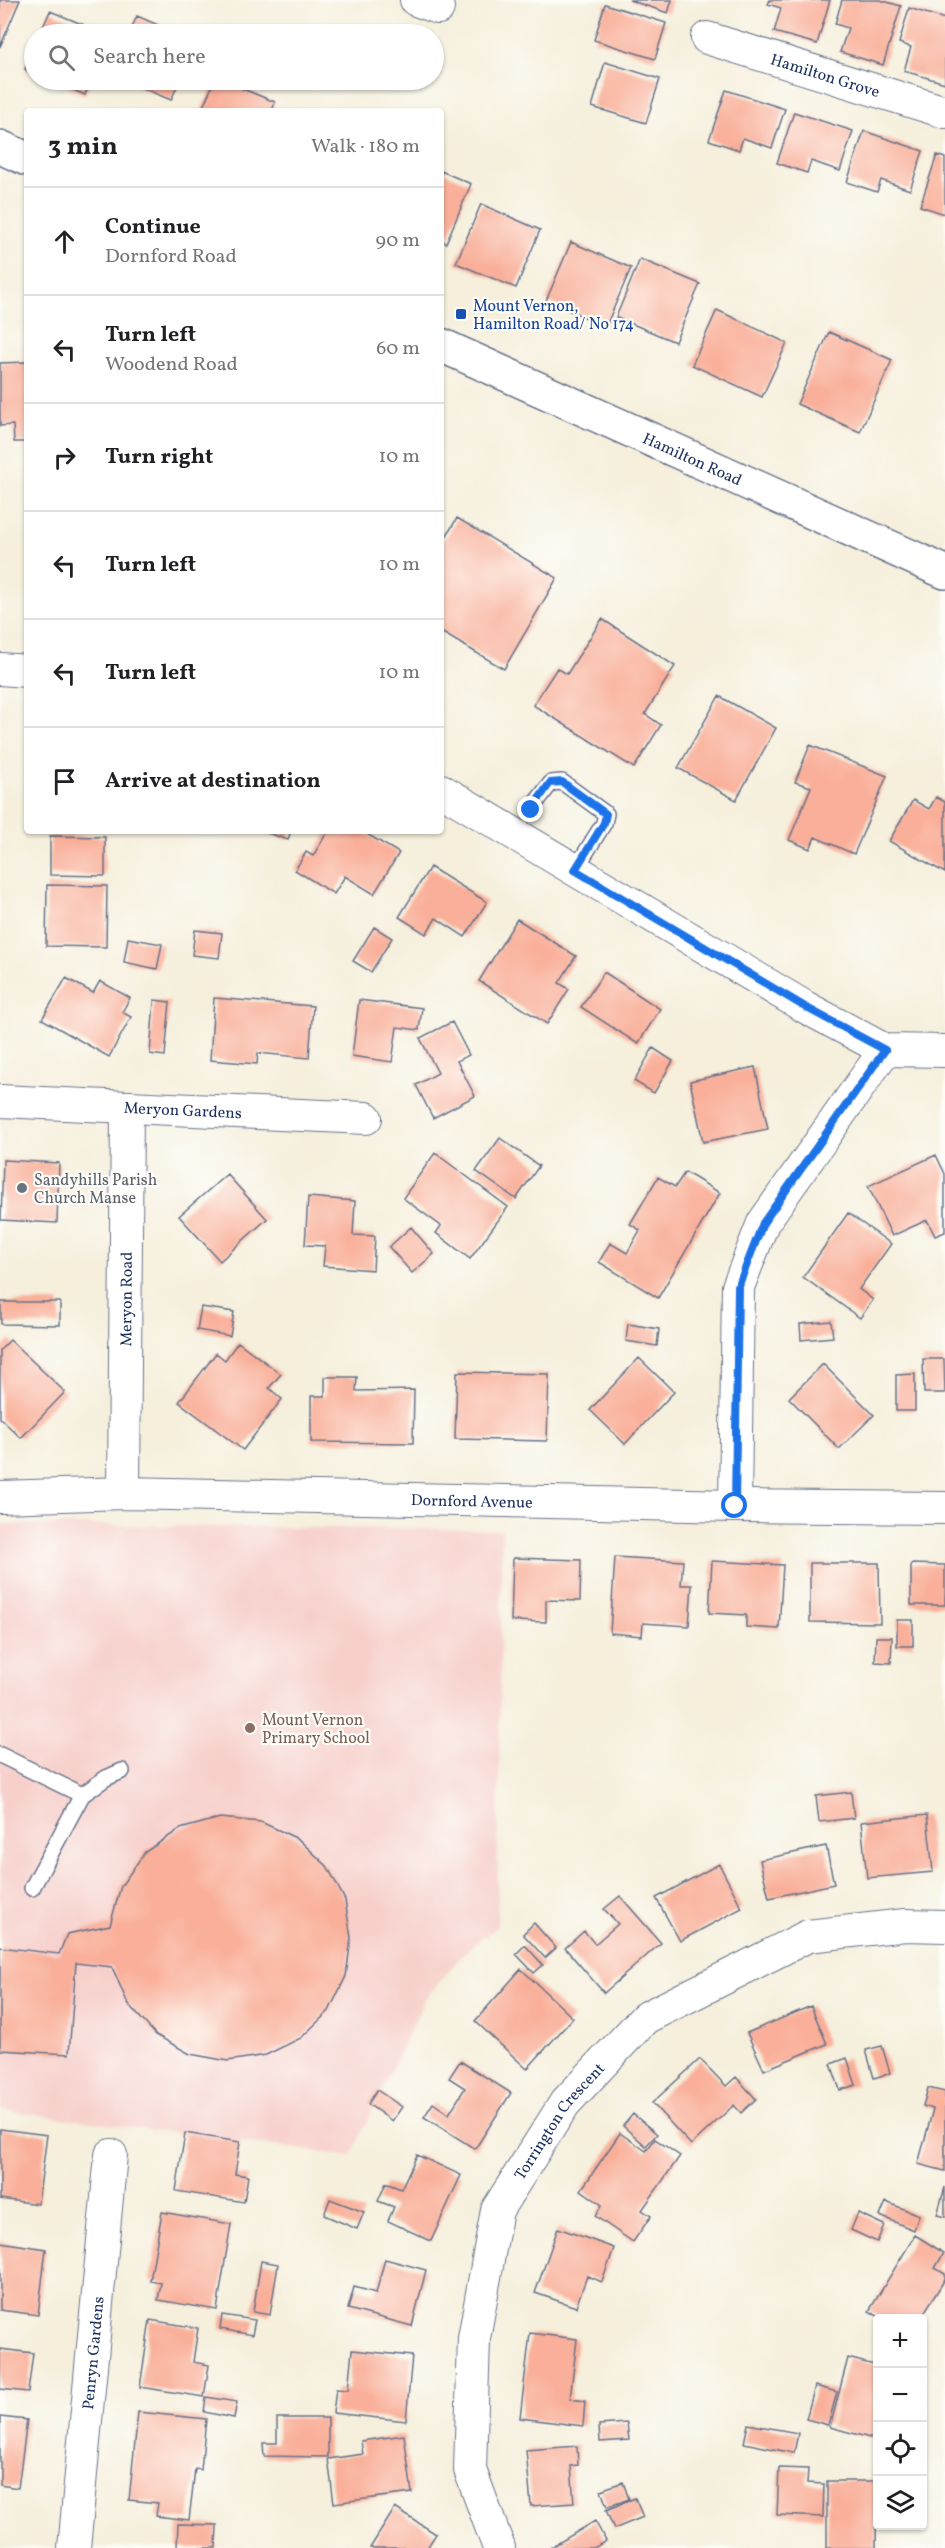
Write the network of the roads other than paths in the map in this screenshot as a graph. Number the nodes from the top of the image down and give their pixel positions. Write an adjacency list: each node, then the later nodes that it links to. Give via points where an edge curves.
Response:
1 (707, 38): 2 (street, Hamilton Grove)
2 (945, 112)
3 (0, 147): 4 (street)
4 (24, 158)
5 (444, 346): 6 (street, Hamilton Road)
6 (945, 572)
7 (0, 669): 8 (street)
8 (24, 671)
9 (444, 792): 11 (street)
10 (531, 810): 11 (lane, via 550,783 562,782 606,814)
11 (575, 870): 12 (street)
12 (885, 1050): 13 (street); 19 (street, via 763,1223 738,1287)
13 (945, 1051)
14 (0, 1101): 15 (street, Meryon Gardens)
15 (127, 1107): 16 (street, Meryon Gardens); 17 (street, Meryon Road)
16 (366, 1118)
17 (124, 1493): 18 (street, Dornford Avenue); 19 (street, Dornford Avenue)
18 (0, 1497)
19 (735, 1506): 20 (street, Dornford Avenue)
20 (945, 1508)
21 (0, 1755): 23 (lane)
22 (122, 1771): 23 (lane)
23 (82, 1795): 24 (lane)
24 (32, 1888)
25 (945, 1926): 28 (street, Torrington Crescent, via 906,1925 808,1936 645,2018 565,2103 497,2210 474,2338 470,2470)
26 (111, 2156): 27 (street, Penryn Gardens)
27 (74, 2548)
28 (499, 2548)

